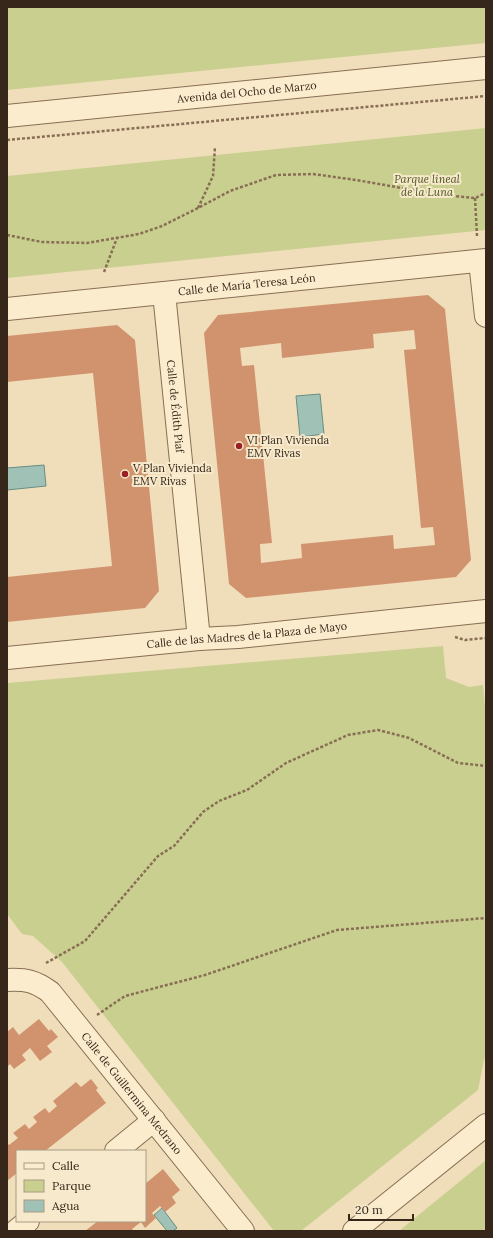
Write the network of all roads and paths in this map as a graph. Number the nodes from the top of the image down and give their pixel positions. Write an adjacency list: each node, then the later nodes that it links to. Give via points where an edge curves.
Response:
1 (486, 68): 3 (street, Avenida del Ocho de Marzo)
2 (486, 96): 4 (path)
3 (7, 116)
4 (7, 140)
5 (215, 147): 8 (path, via 213,176)
6 (486, 193): 7 (path)
7 (475, 198): 8 (path, via 313,174 276,174 230,190); 10 (path)
8 (198, 208): 11 (path, via 162,226)
9 (7, 235): 11 (path, via 42,242 87,243)
10 (477, 236)
11 (118, 238): 13 (path)
12 (483, 261): 14 (street, Calle de María Teresa León); 16 (street)
13 (104, 272)
14 (164, 293): 15 (street, Calle de María Teresa León); 18 (street, Calle de Édith Piaf)
15 (7, 309)
16 (486, 316)
17 (486, 611): 18 (street, Calle de las Madres de la Plaza de Mayo)
18 (199, 639): 19 (street, Calle de las Madres de la Plaza de Mayo)
19 (7, 658)
20 (486, 766): 22 (path, via 458,763 409,738 378,730 348,735 286,763 247,790 219,801 203,812 174,846 158,856 85,941)
21 (486, 918): 24 (path, via 337,930 205,975 125,996)
22 (46, 963)
23 (7, 980): 25 (street, Calle de Guillermina Medrano, via 38,983 50,992)
24 (96, 1016)
25 (154, 1120): 27 (street); 30 (street, Calle de Guillermina Medrano)
26 (486, 1125): 31 (street)
27 (117, 1150)
28 (27, 1222): 29 (street)
29 (16, 1231)
30 (243, 1231)
31 (354, 1231)

